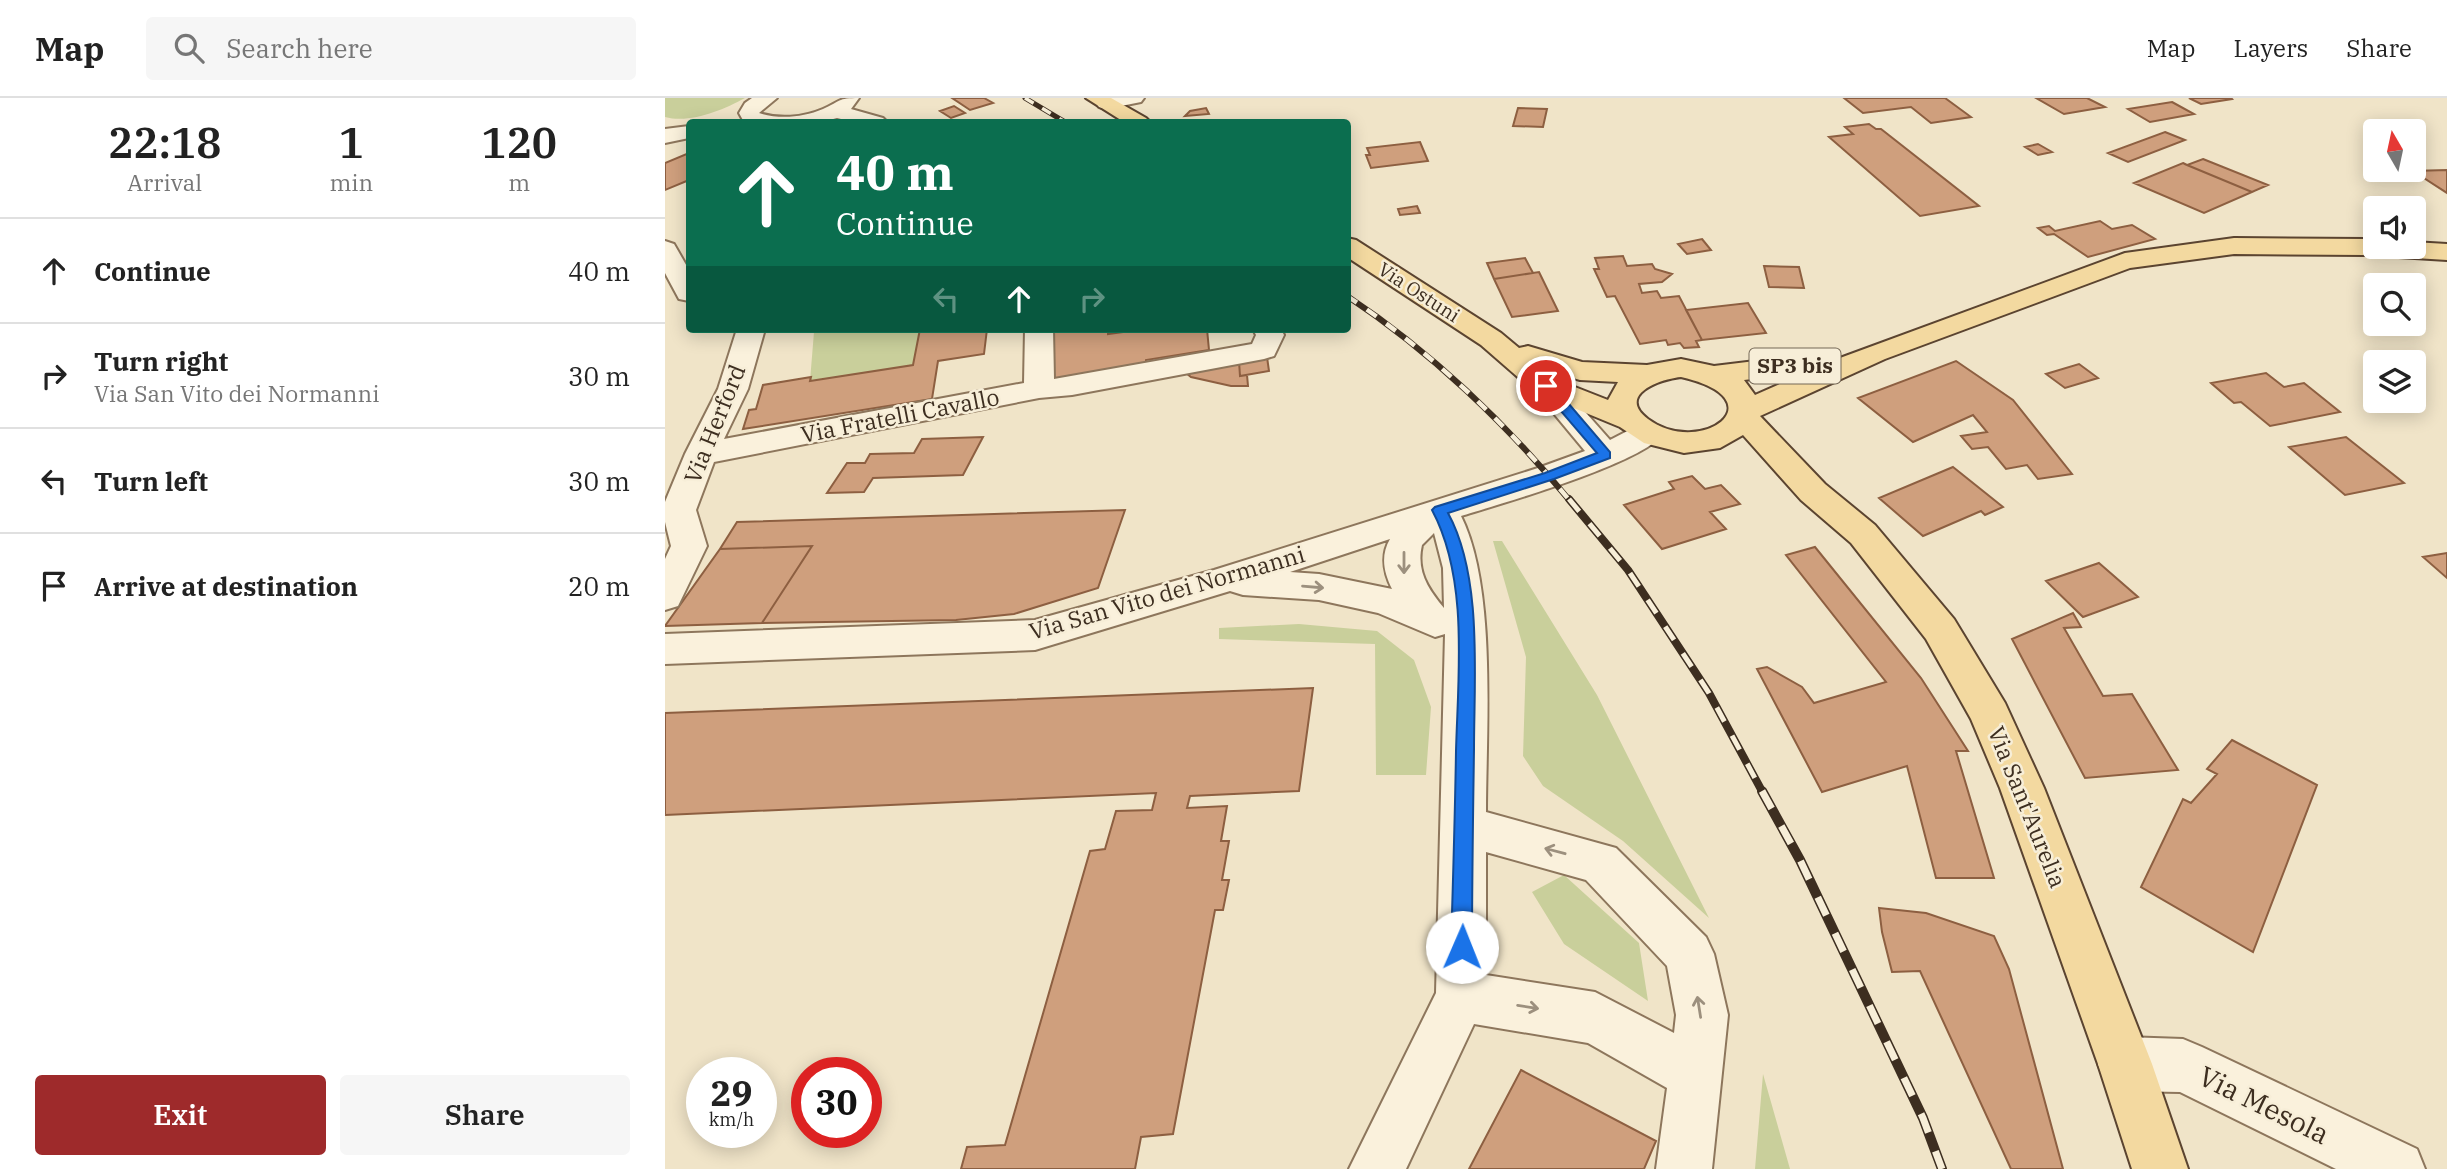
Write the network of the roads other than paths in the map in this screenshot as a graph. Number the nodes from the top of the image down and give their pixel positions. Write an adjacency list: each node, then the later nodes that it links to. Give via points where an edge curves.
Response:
1 (767, 98): 5 (street, via 752,107)
2 (1134, 98): 3 (street)
3 (1101, 101): 8 (main road)
4 (841, 105): 6 (street); 7 (street)
5 (751, 119)
6 (797, 119)
7 (870, 119)
8 (1134, 119)
9 (686, 132): 10 (street)
10 (665, 136)
11 (1351, 248): 18 (main road, Via Ostuni)
12 (665, 249): 14 (street)
13 (2447, 252): 19 (main road, SP3 bis, via 2234,246 2125,261)
14 (686, 307)
15 (750, 333): 27 (street, Via Herford, via 733,389)
16 (1039, 333): 23 (street)
17 (1269, 333): 23 (street, Via Fratelli Cavallo, via 1264,350)
18 (1491, 339): 20 (main road, via 1580,370); 22 (main road)
19 (1875, 354): 21 (main road, SP3 bis); 24 (main road, SP3 bis)
20 (1648, 374): 21 (main road, via 1681,368); 25 (main road, via 1629,386 1622,402)
21 (1714, 375): 24 (main road, via 1741,394)
22 (1546, 386): 25 (main road); 28 (street)
23 (1039, 389): 27 (street, Via Fratelli Cavallo)
24 (1745, 414): 26 (main road, via 1736,427); 29 (main road)
25 (1639, 426): 26 (main road, via 1675,441); 28 (street, Via San Vito dei Normanni)
26 (1704, 441): 29 (main road, via 1750,458)
27 (701, 454): 32 (street, Via Herford, via 680,510 689,546)
28 (1606, 455): 30 (street, Via San Vito dei Normanni)
29 (1813, 492): 38 (main road, Via Sant'Aurelia, via 1863,534 1940,629 1990,715 2022,788)
30 (1440, 510): 31 (street, Via San Vito dei Normanni); 33 (street, one-way to 33, via 1410,535 1401,559 1405,583); 35 (street, via 1461,568)
31 (1220, 581): 33 (street, one-way to 33, via 1319,587 1385,601); 34 (street, Via San Vito dei Normanni, via 1035,635)
32 (665, 596)
33 (1432, 619): 35 (street)
34 (665, 649)
35 (1466, 659): 36 (street)
36 (1463, 827): 37 (street); 39 (street, one-way to 36, via 1702,1015 1689,954 1600,863)
37 (1461, 996): 39 (street, one-way to 39, via 1595,1018); 40 (street)
38 (2125, 1064): 42 (main road, Via Sant'Aurelia); 43 (street, Via Mesola, via 2183,1066)
39 (1696, 1074): 41 (street)
40 (1377, 1169)
41 (1684, 1169)
42 (2160, 1169)
43 (2397, 1169)

